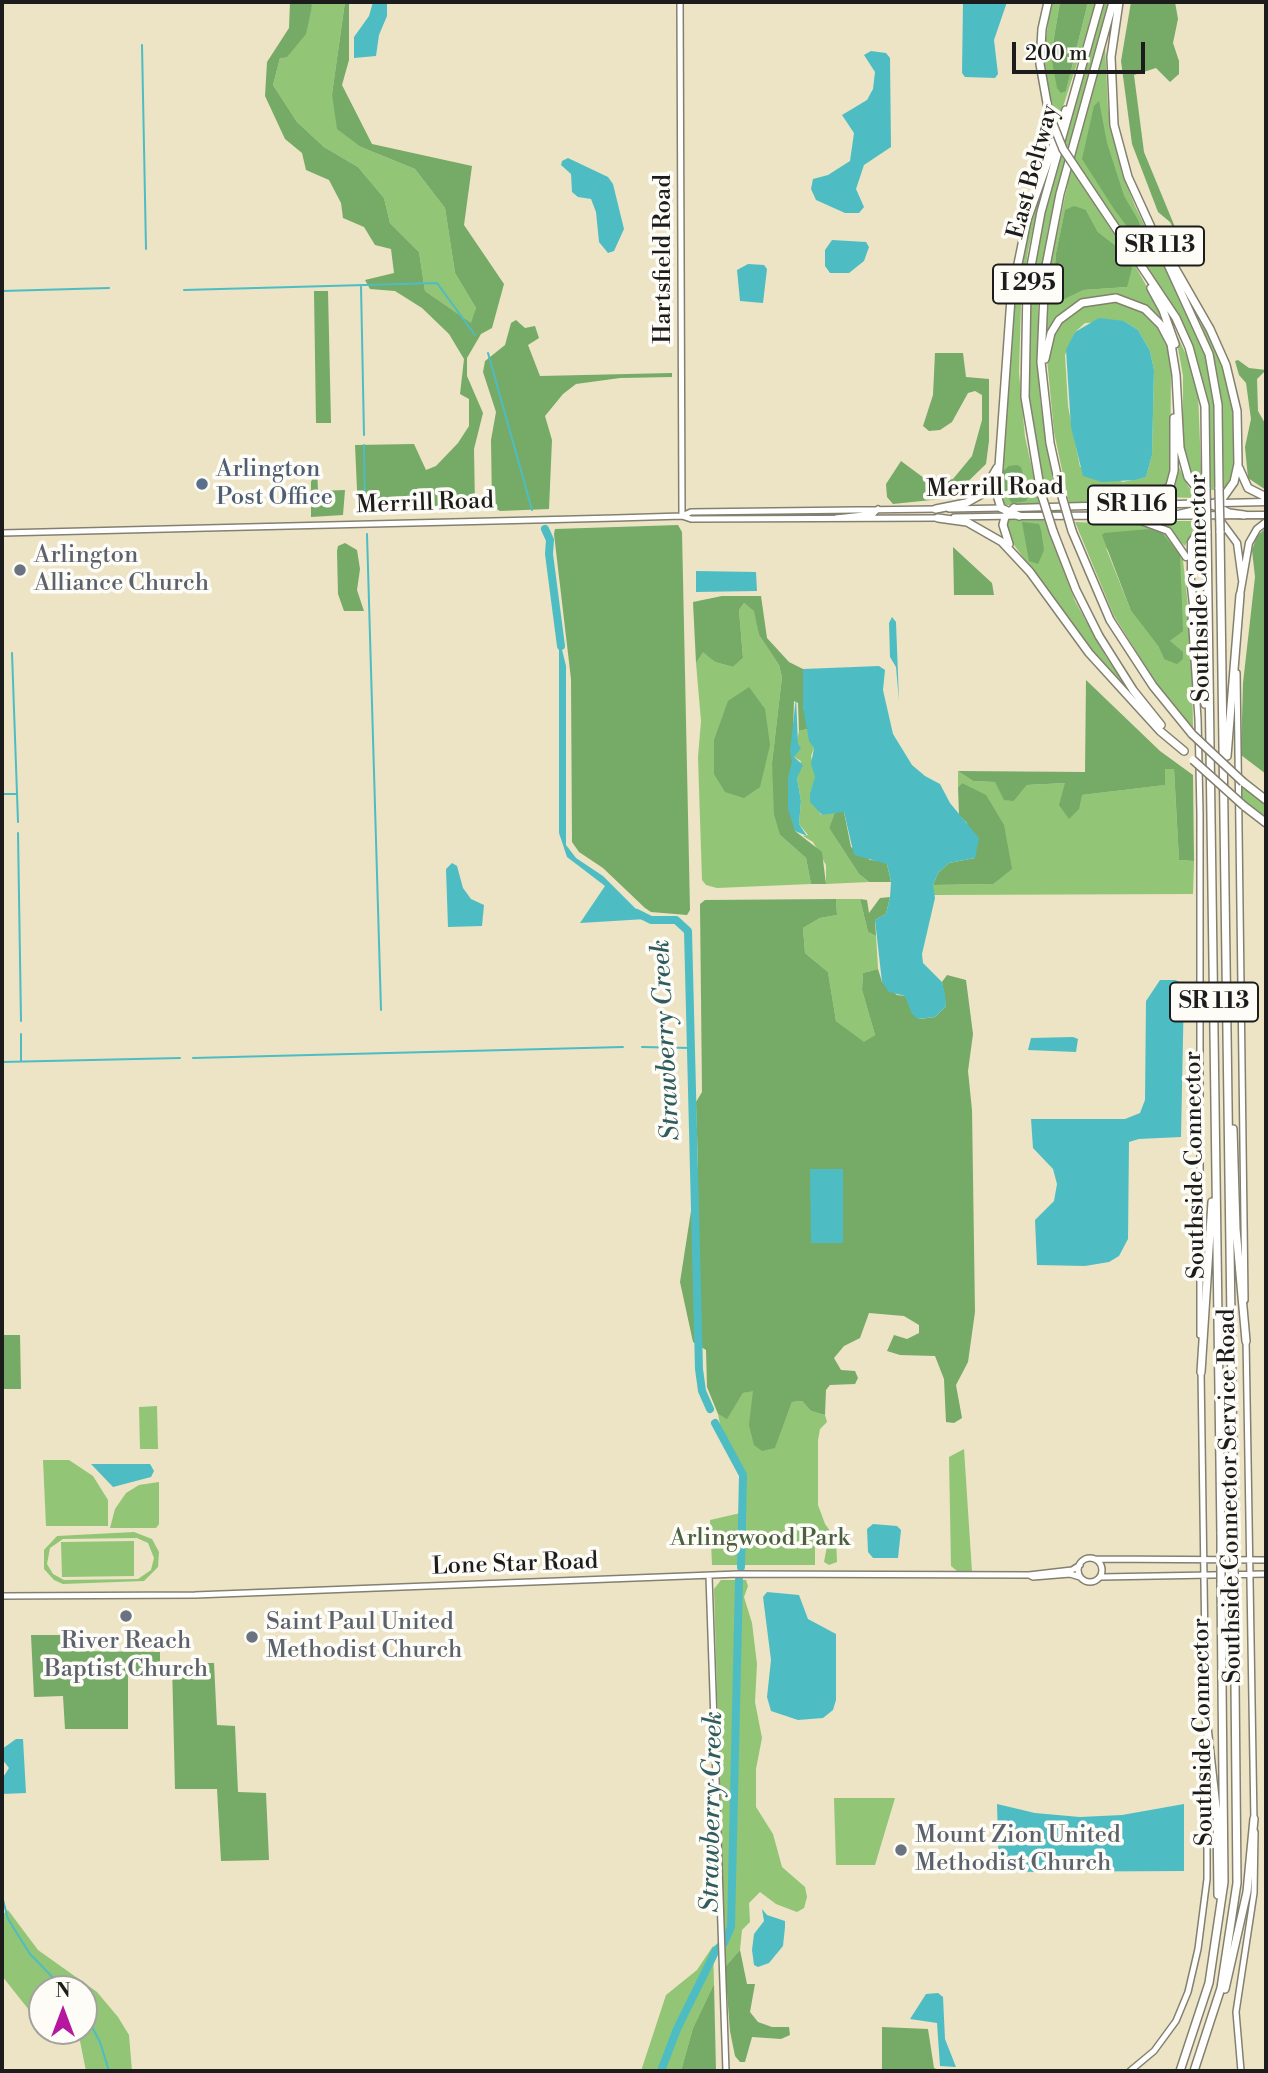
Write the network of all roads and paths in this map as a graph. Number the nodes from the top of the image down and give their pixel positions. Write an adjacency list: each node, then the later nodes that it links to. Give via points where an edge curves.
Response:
1 (682, 2): 22 (street, Hartsfield Road)
2 (1048, 2): 7 (highway, Southside Connector / SR 113, bridge, via 1040,64 1049,114 1063,149)
3 (1100, 2): 5 (highway, East Beltway / I 295)
4 (1116, 2): 6 (highway, Southside Connector / SR 113, via 1112,111 1123,164); 9 (highway, East Beltway / I 295, via 1050,240 1041,314)
5 (1078, 80): 11 (highway, via 1035,196 1014,270); 38 (highway, East Beltway / I 295, bridge, via 1041,212 1026,303 1025,397 1041,493 1080,598 1133,690)
6 (1146, 219): 12 (highway, via 1210,328 1226,365 1237,411); 40 (highway, Southside Connector / SR 113, bridge, via 1209,354 1218,405)
7 (1145, 271): 10 (highway, via 1178,357); 37 (highway, Southside Connector / SR 113, bridge, via 1176,317 1198,371 1205,406)
8 (1174, 357): 9 (highway, via 1166,331 1145,309 1116,298 1091,300 1067,313 1051,332); 10 (highway); 14 (highway, via 1172,481 1158,496)
9 (1043, 384): 39 (highway, East Beltway / I 295, bridge, via 1061,493 1110,620 1153,687 1192,734)
10 (1182, 461): 17 (highway, via 1192,484)
11 (998, 464): 16 (highway, via 982,494 966,503); 19 (highway, via 997,495)
12 (1238, 464): 13 (highway, via 1248,488); 17 (highway, via 1231,486)
13 (1266, 500): 17 (main road, Merrill Road / SR 116)
14 (1117, 506): 17 (main road, Merrill Road / SR 116, via 1185,503); 19 (main road, Merrill Road / SR 116)
15 (878, 509): 16 (street, Merrill Road / SR 116); 18 (street, Merrill Road); 29 (street, via 873,514)
16 (933, 509): 19 (street, Merrill Road / SR 116); 26 (street)
17 (1213, 509): 21 (highway); 25 (highway); 33 (main road, via 1194,534); 34 (main road, via 1237,543)
18 (822, 510): 22 (street, Merrill Road, via 691,512); 28 (street, via 769,514)
19 (1007, 511): 23 (highway); 27 (street, Merrill Road / SR 116); 32 (highway, via 1004,534)
20 (1266, 513): 21 (main road)
21 (1244, 515)
22 (682, 516): 28 (street, Merrill Road); 31 (street, Merrill Road)
23 (1019, 516): 24 (main road, Merrill Road / SR 116)
24 (1127, 516): 25 (main road, Merrill Road / SR 116); 33 (main road, via 1168,531)
25 (1172, 516)
26 (878, 518): 27 (street, Merrill Road / SR 116); 29 (street, Merrill Road)
27 (938, 518): 32 (highway, via 984,530)
28 (766, 520): 29 (street, Merrill Road)
29 (833, 520)
30 (1266, 522): 34 (main road, via 1251,538)
31 (2, 533)
32 (1017, 556): 38 (highway, via 1089,653)
33 (1188, 562): 35 (main road)
34 (1242, 580): 36 (main road)
35 (1191, 583): 37 (highway); 45 (street, Southside Connector, via 1200,814)
36 (1240, 595): 40 (highway); 44 (street, Southside Connector Service Road, via 1236,709)
37 (1209, 721): 43 (highway, Southside Connector / SR 113)
38 (1184, 751): 41 (highway, East Beltway / I 295, bridge)
39 (1266, 800)
40 (1224, 802): 42 (highway, Southside Connector / SR 113)
41 (1266, 823)
42 (1227, 1006): 44 (highway, via 1236,1229); 62 (highway, Southside Connector / SR 113, bridge, via 1237,1883 1228,1958)
43 (1215, 1181): 45 (highway); 61 (highway, Southside Connector / SR 113, bridge, via 1224,1882)
44 (1246, 1341): 47 (street, Southside Connector Service Road)
45 (1201, 1372): 49 (street, Southside Connector)
46 (1095, 1559): 49 (street); 50 (street); 57 (street, via 1102,1566)
47 (1249, 1560): 48 (street); 49 (street); 52 (street, Southside Connector Service Road)
48 (1266, 1560)
49 (1204, 1561): 51 (street, Southside Connector)
50 (1080, 1564): 54 (street, Lone Star Road, via 1072,1570); 56 (street)
51 (1204, 1574): 52 (street); 57 (street); 59 (street, Southside Connector)
52 (1249, 1574): 53 (street); 60 (street, Southside Connector Service Road)
53 (1266, 1574)
54 (1029, 1575): 55 (street, Lone Star Road); 56 (street, Lone Star Road)
55 (709, 1576): 58 (street, Lone Star Road, via 184,1595); 63 (street)
56 (1080, 1577): 57 (street, via 1091,1582)
57 (1101, 1577)
58 (2, 1596)
59 (1206, 1718): 61 (highway, via 1219,1869); 64 (street, Southside Connector, via 1207,1879 1198,1949 1176,2021 1154,2051)
60 (1254, 1819): 62 (highway, via 1241,1922 1227,1985); 67 (street, Southside Connector Service Road, via 1254,1893 1236,2012)
61 (1204, 2001): 65 (highway, Southside Connector / SR 113)
62 (1213, 2016): 66 (highway, Southside Connector / SR 113)
63 (726, 2071)
64 (1130, 2071)
65 (1180, 2071)
66 (1194, 2071)
67 (1241, 2071)

